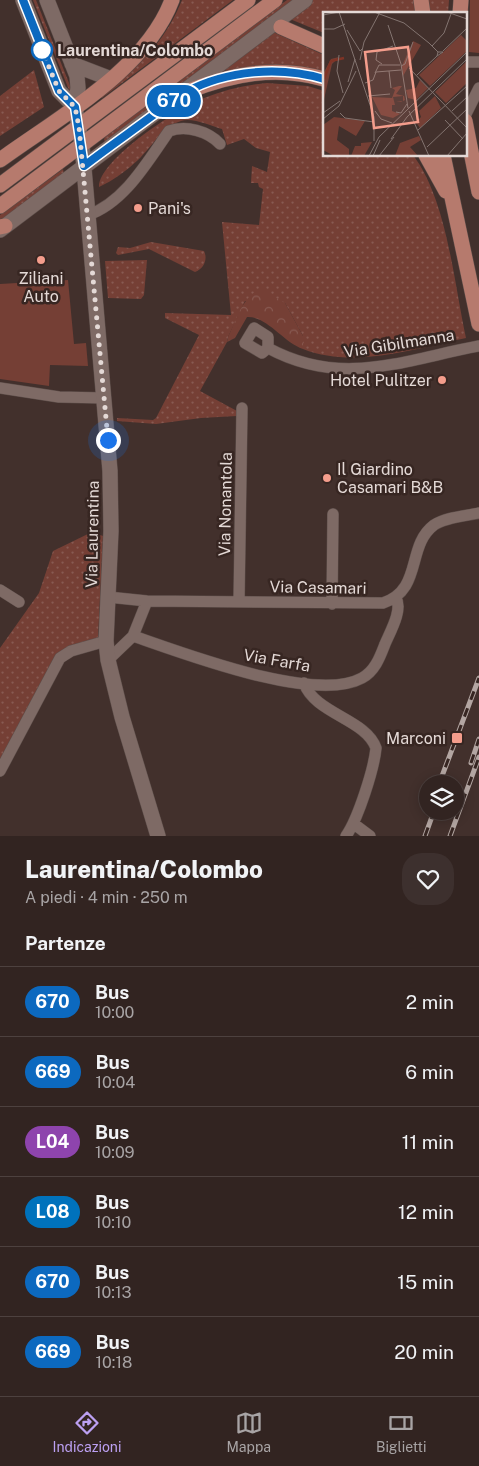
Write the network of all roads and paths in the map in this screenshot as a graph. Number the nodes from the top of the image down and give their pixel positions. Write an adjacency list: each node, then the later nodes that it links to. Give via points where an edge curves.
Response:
1 (23, 0): 16 (main road, via 59,91)
2 (47, 0): 11 (main road, Via Laurentina)
3 (172, 0): 12 (main road, via 149,43)
4 (248, 0): 19 (main road)
5 (275, 0): 21 (main road)
6 (305, 0): 15 (main road)
7 (281, 27): 8 (main road)
8 (323, 46)
9 (466, 62): 10 (street)
10 (479, 62)
11 (72, 64): 12 (main road); 16 (main road, Via Laurentina, via 78,84)
12 (111, 79): 16 (main road)
13 (323, 79): 15 (main road, via 259,72)
14 (479, 88): 17 (street)
15 (186, 92): 26 (main road)
16 (75, 107): 19 (main road, Via Laurentina); 25 (main road)
17 (466, 113)
18 (466, 126): 28 (main road)
19 (79, 127): 21 (main road, Via Laurentina); 27 (main road)
20 (220, 144): 32 (street, via 206,133 177,128 169,131 110,206)
21 (82, 145): 26 (main road, Via Laurentina); 30 (main road)
22 (427, 156): 31 (main road)
23 (443, 156): 31 (main road)
24 (461, 156): 29 (main road)
25 (0, 160)
26 (84, 166): 32 (main road, Via Laurentina); 33 (main road)
27 (0, 185)
28 (479, 192)
29 (479, 196)
30 (0, 206)
31 (454, 209): 34 (main road)
32 (88, 215): 39 (main road, Via Laurentina)
33 (2, 228)
34 (477, 309): 35 (main road)
35 (479, 324)
36 (479, 346): 37 (street, Via Gibilmanna, via 372,368 345,370 308,364)
37 (268, 348)
38 (0, 388): 39 (street, via 59,397)
39 (104, 398): 44 (main road, Via Laurentina, via 112,512)
40 (242, 408): 48 (street, Via Nonantola)
41 (479, 513): 45 (street, via 444,520 431,528 424,537 405,589)
42 (333, 514): 49 (street)
43 (0, 590): 47 (street)
44 (108, 597): 46 (street, Via Casamari); 51 (main road, Via Laurentina)
45 (396, 598): 49 (street, Via Casamari, via 376,604); 53 (street, Via Farfa, via 399,607 391,631 379,660 369,672 347,683)
46 (147, 601): 48 (street, Via Casamari); 50 (street)
47 (19, 602)
48 (239, 602): 49 (street, Via Casamari)
49 (332, 604)
50 (133, 636): 52 (street); 53 (street, Via Farfa, via 244,672)
51 (106, 641): 52 (main road, Via Laurentina); 54 (street, via 71,651 60,658)
52 (108, 660): 56 (main road, Via Laurentina)
53 (304, 683): 55 (street, via 311,696 374,741 376,757)
54 (0, 770)
55 (354, 824): 57 (street); 58 (street)
56 (158, 836)
57 (346, 836)
58 (370, 836)

